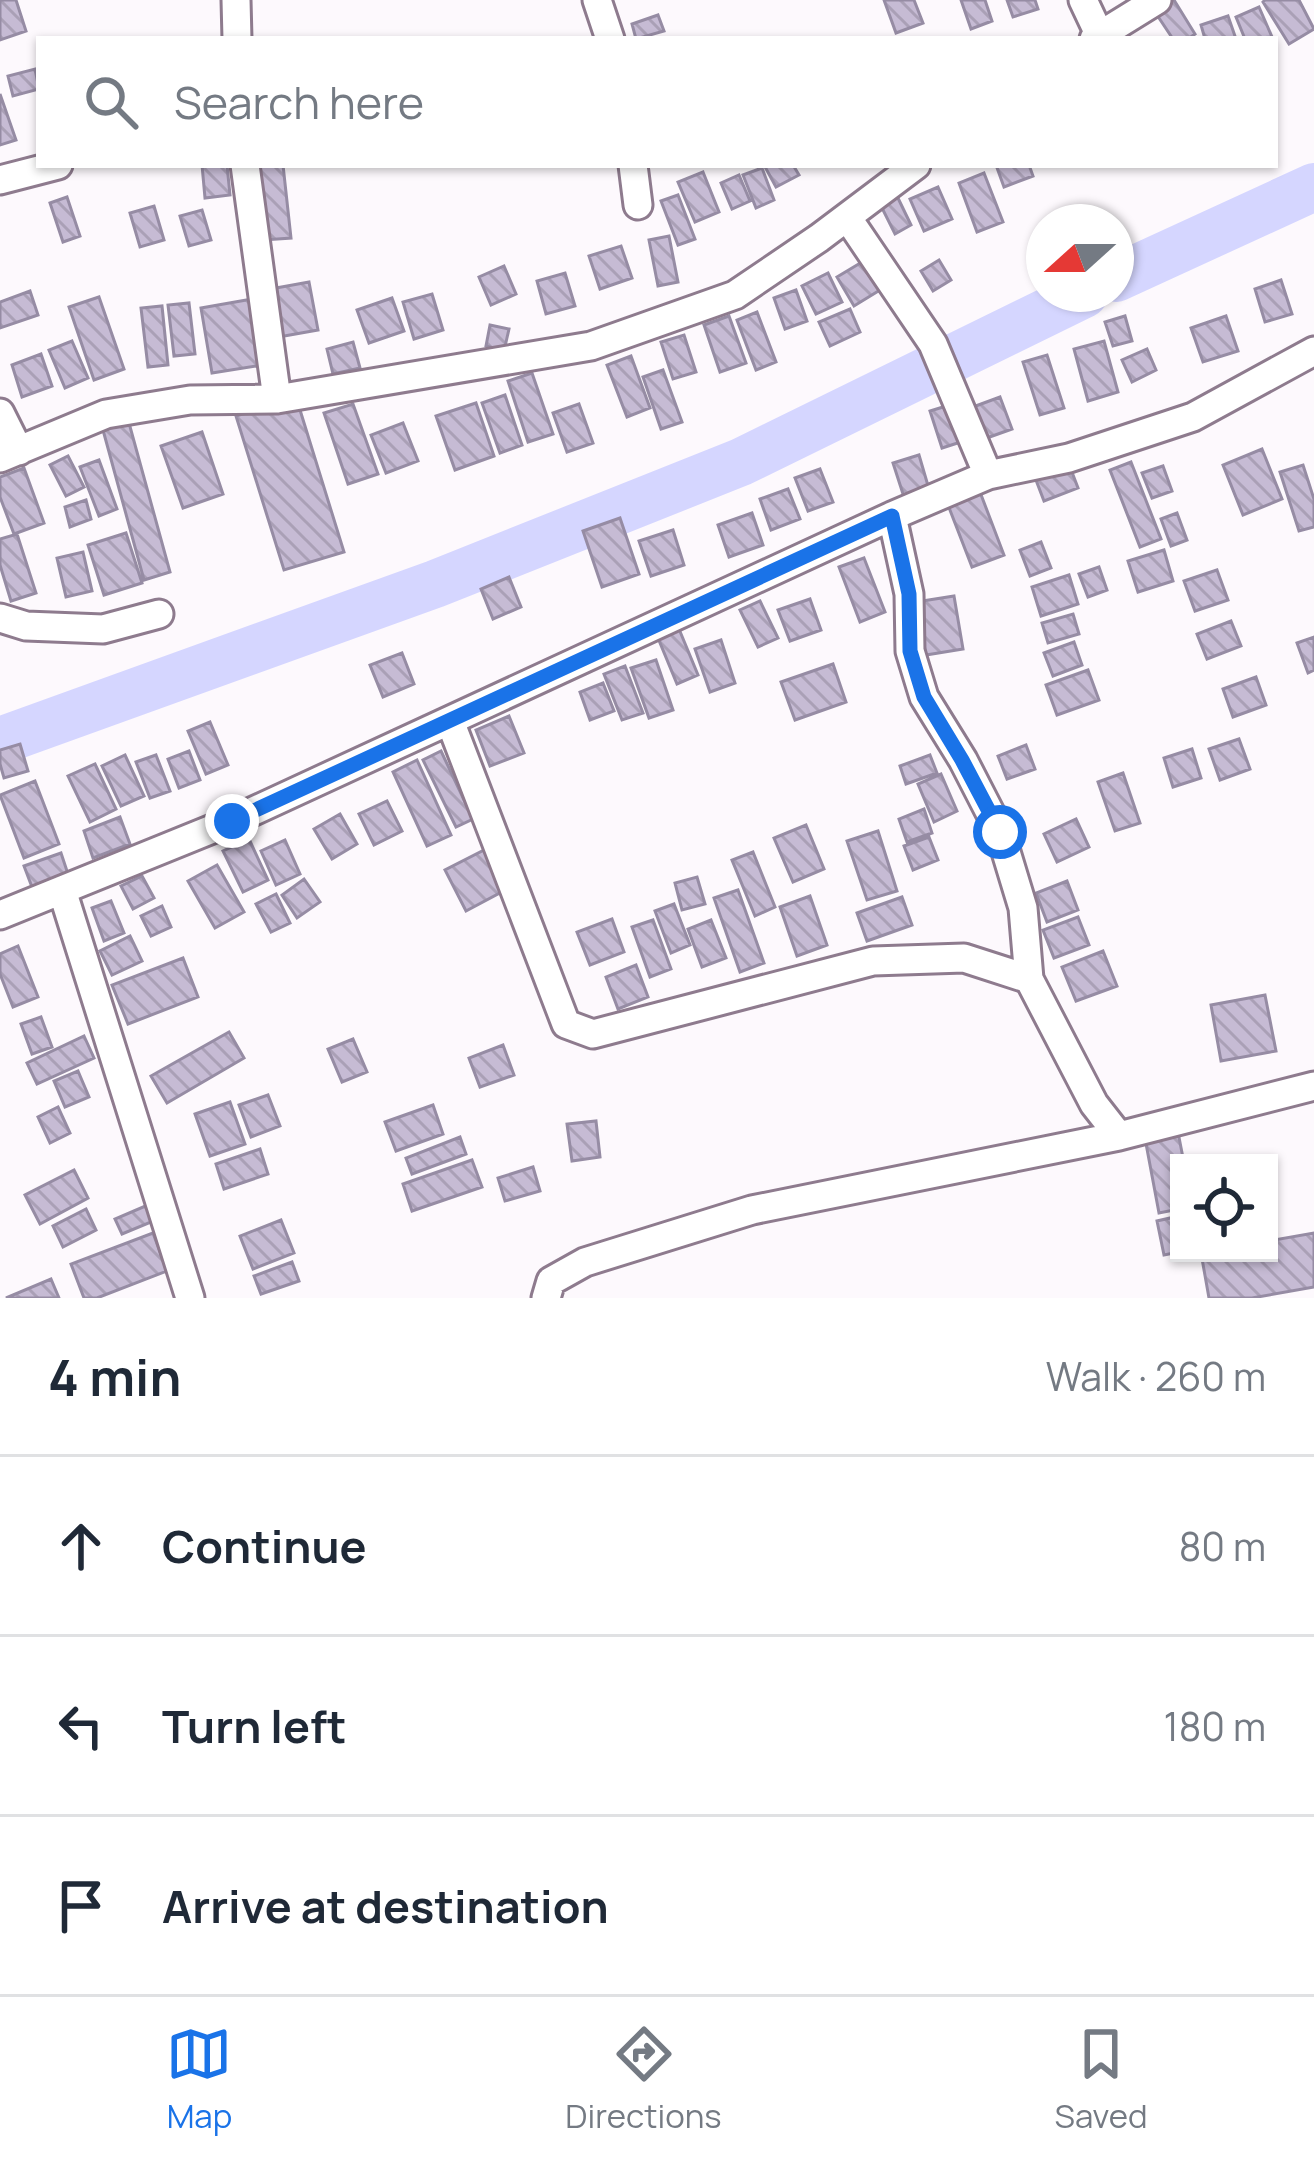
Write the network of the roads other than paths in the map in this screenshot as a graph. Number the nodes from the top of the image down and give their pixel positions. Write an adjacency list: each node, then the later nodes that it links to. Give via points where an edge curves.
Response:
1 (236, 0): 5 (street)
2 (597, 0): 6 (street)
3 (1083, 0): 7 (street)
4 (1157, 0): 8 (street)
5 (237, 36)
6 (609, 36)
7 (1097, 36)
8 (1099, 36)
9 (46, 168): 13 (street)
10 (245, 168): 17 (street)
11 (633, 168): 14 (street)
12 (912, 168): 15 (street)
13 (0, 180)
14 (638, 205)
15 (847, 217): 17 (street, via 735,295 591,346); 20 (street, via 933,344)
16 (1314, 351): 20 (street, via 1193,418)
17 (277, 399): 19 (street, via 190,400 106,414)
18 (0, 413): 19 (street)
19 (9, 454)
20 (988, 475): 21 (street)
21 (892, 516): 24 (street); 27 (street, via 909,594 910,651 924,697 1000,832 1023,908)
22 (159, 614): 23 (street, via 103,629)
23 (0, 618)
24 (450, 721): 25 (street); 27 (street, via 566,1024 592,1034 873,961 964,958)
25 (62, 890): 26 (street); 30 (street)
26 (0, 915)
27 (1029, 979): 29 (street)
28 (1314, 1086): 29 (street)
29 (1119, 1136): 31 (street, via 752,1210 585,1262 551,1281)
30 (190, 1298)
31 (546, 1298)

